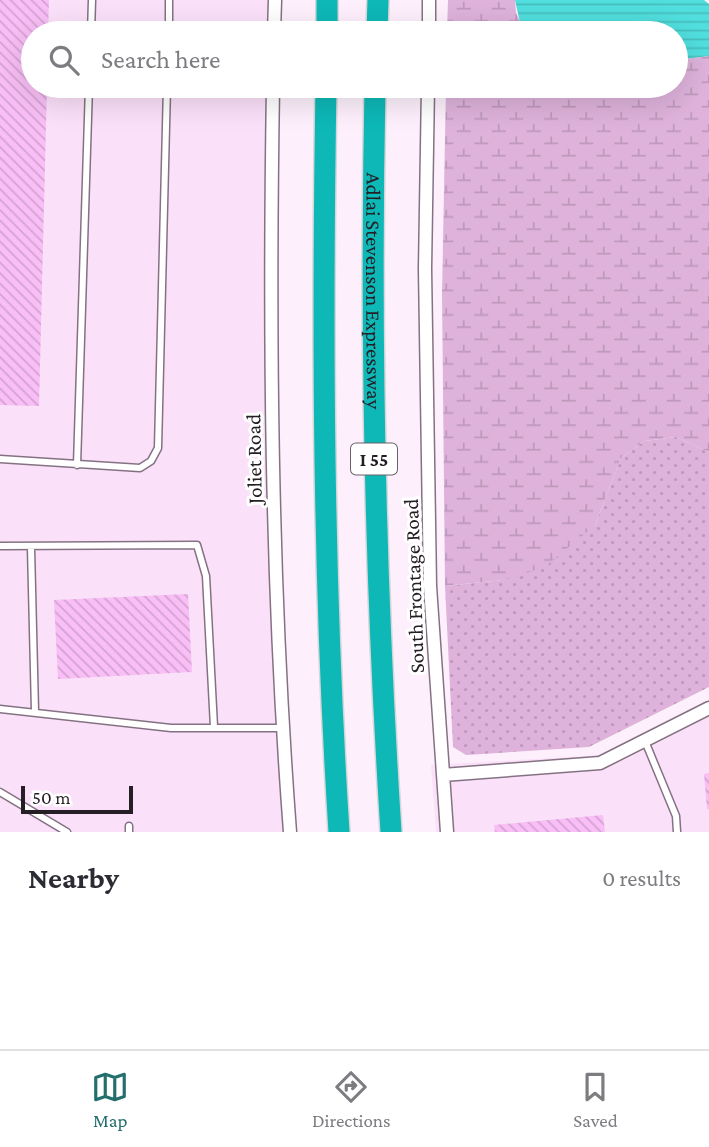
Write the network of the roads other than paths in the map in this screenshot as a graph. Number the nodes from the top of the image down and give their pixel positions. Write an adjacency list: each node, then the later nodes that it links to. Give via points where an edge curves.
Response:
1 (92, 0): 7 (lane)
2 (169, 0): 8 (lane)
3 (275, 0): 9 (street)
4 (327, 0): 10 (highway)
5 (378, 0): 11 (highway)
6 (429, 0): 12 (street)
7 (91, 21)
8 (169, 21)
9 (274, 21)
10 (327, 21)
11 (377, 21)
12 (429, 21)
13 (89, 98): 20 (lane)
14 (167, 98): 20 (lane, via 158,448 140,468)
15 (273, 98): 27 (street, Joliet Road, via 272,388)
16 (326, 98): 33 (highway, I 55, via 324,518)
17 (375, 98): 34 (highway, Adlai Stevenson Expressway / I 55, via 371,283 375,522)
18 (428, 98): 29 (street, South Frontage Road, via 425,269 430,586)
19 (0, 460): 20 (lane)
20 (77, 466)
21 (0, 546): 22 (lane)
22 (32, 548): 25 (lane); 26 (lane, via 197,545 206,576)
23 (709, 708): 28 (street)
24 (0, 709): 25 (lane)
25 (35, 711): 26 (lane, via 171,728)
26 (214, 727): 27 (lane)
27 (283, 728): 32 (street, Joliet Road)
28 (645, 741): 29 (street, via 600,763); 36 (lane, via 676,816)
29 (443, 775): 35 (street, South Frontage Road)
30 (0, 792): 31 (lane)
31 (67, 832)
32 (290, 832)
33 (339, 832)
34 (391, 832)
35 (447, 832)
36 (677, 832)

